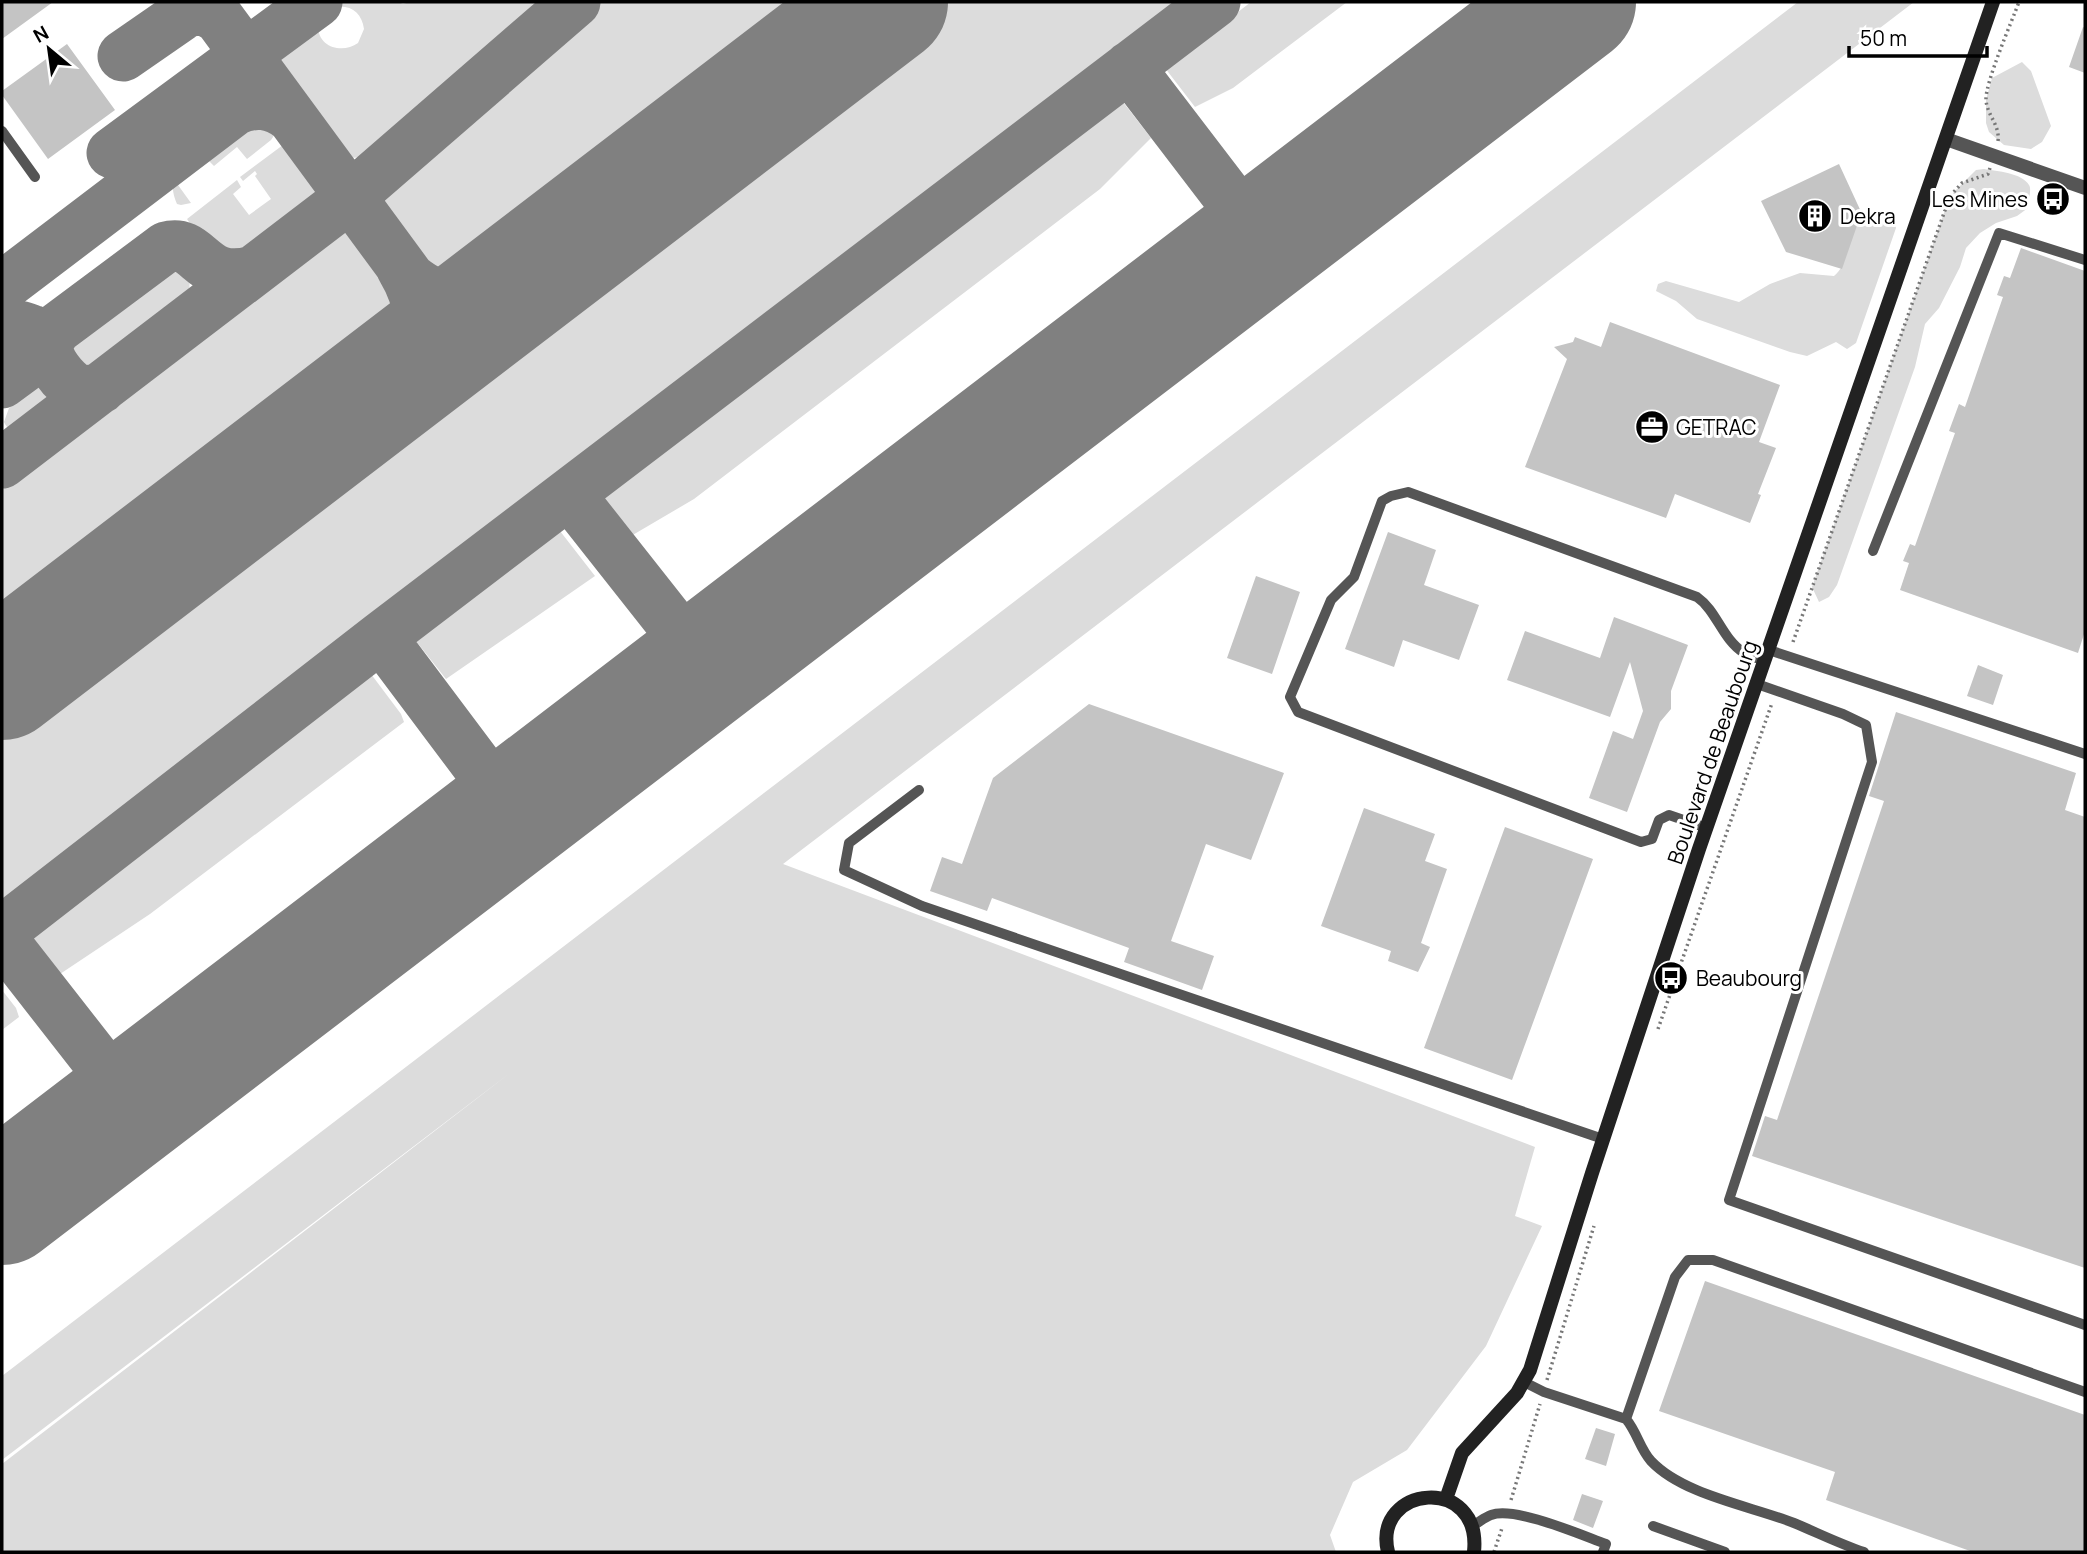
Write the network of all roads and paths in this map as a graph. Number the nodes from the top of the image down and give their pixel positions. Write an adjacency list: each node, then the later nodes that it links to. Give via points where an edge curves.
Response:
1 (1993, 2): 4 (main road, Boulevard de Beaubourg)
2 (2019, 2): 5 (path, via 1986,100 1998,127)
3 (2, 131): 6 (lane)
4 (1946, 139): 5 (street); 10 (main road, Boulevard de Beaubourg)
5 (1994, 155): 7 (street); 11 (path, via 1988,174 1962,183 1950,196)
6 (35, 177)
7 (2085, 187)
8 (2085, 260): 9 (lane, via 1999,233)
9 (1872, 551)
10 (1767, 655): 11 (lane); 12 (main road, Boulevard de Beaubourg); 16 (lane, via 1744,653 1725,633 1709,605 1697,597 1408,492 1382,501 1354,577 1331,600 1290,697 1298,712 1641,842 1652,839 1659,820 1669,815)
11 (1788, 655): 14 (lane)
12 (1757, 684): 13 (lane); 16 (main road, Boulevard de Beaubourg)
13 (1776, 691): 17 (path); 20 (lane, via 1866,725 1872,762 1729,1200)
14 (2085, 754)
15 (919, 790): 18 (lane, via 849,843 844,870 922,906)
16 (1707, 828): 18 (main road, Boulevard de Beaubourg)
17 (1659, 1029)
18 (1603, 1139): 21 (main road, Boulevard de Beaubourg)
19 (1595, 1223): 22 (path)
20 (2085, 1325)
21 (1524, 1382): 22 (lane); 25 (main road, Boulevard de Beaubourg, via 1462,1452)
22 (1544, 1392): 24 (lane); 26 (path)
23 (2085, 1392): 24 (lane, via 1697,1258 1682,1265 1675,1277)
24 (1626, 1419): 34 (lane, via 1651,1462 1669,1476)
25 (1446, 1499): 27 (main road); 29 (main road, via 1416,1499 1393,1516 1387,1530)
26 (1507, 1513): 27 (lane, via 1491,1515); 31 (path); 32 (lane, via 1606,1544)
27 (1472, 1526): 30 (main road)
28 (1654, 1527): 33 (lane)
29 (1388, 1552)
30 (1474, 1552)
31 (1494, 1552)
32 (1603, 1552)
33 (1725, 1552)
34 (1864, 1552)

